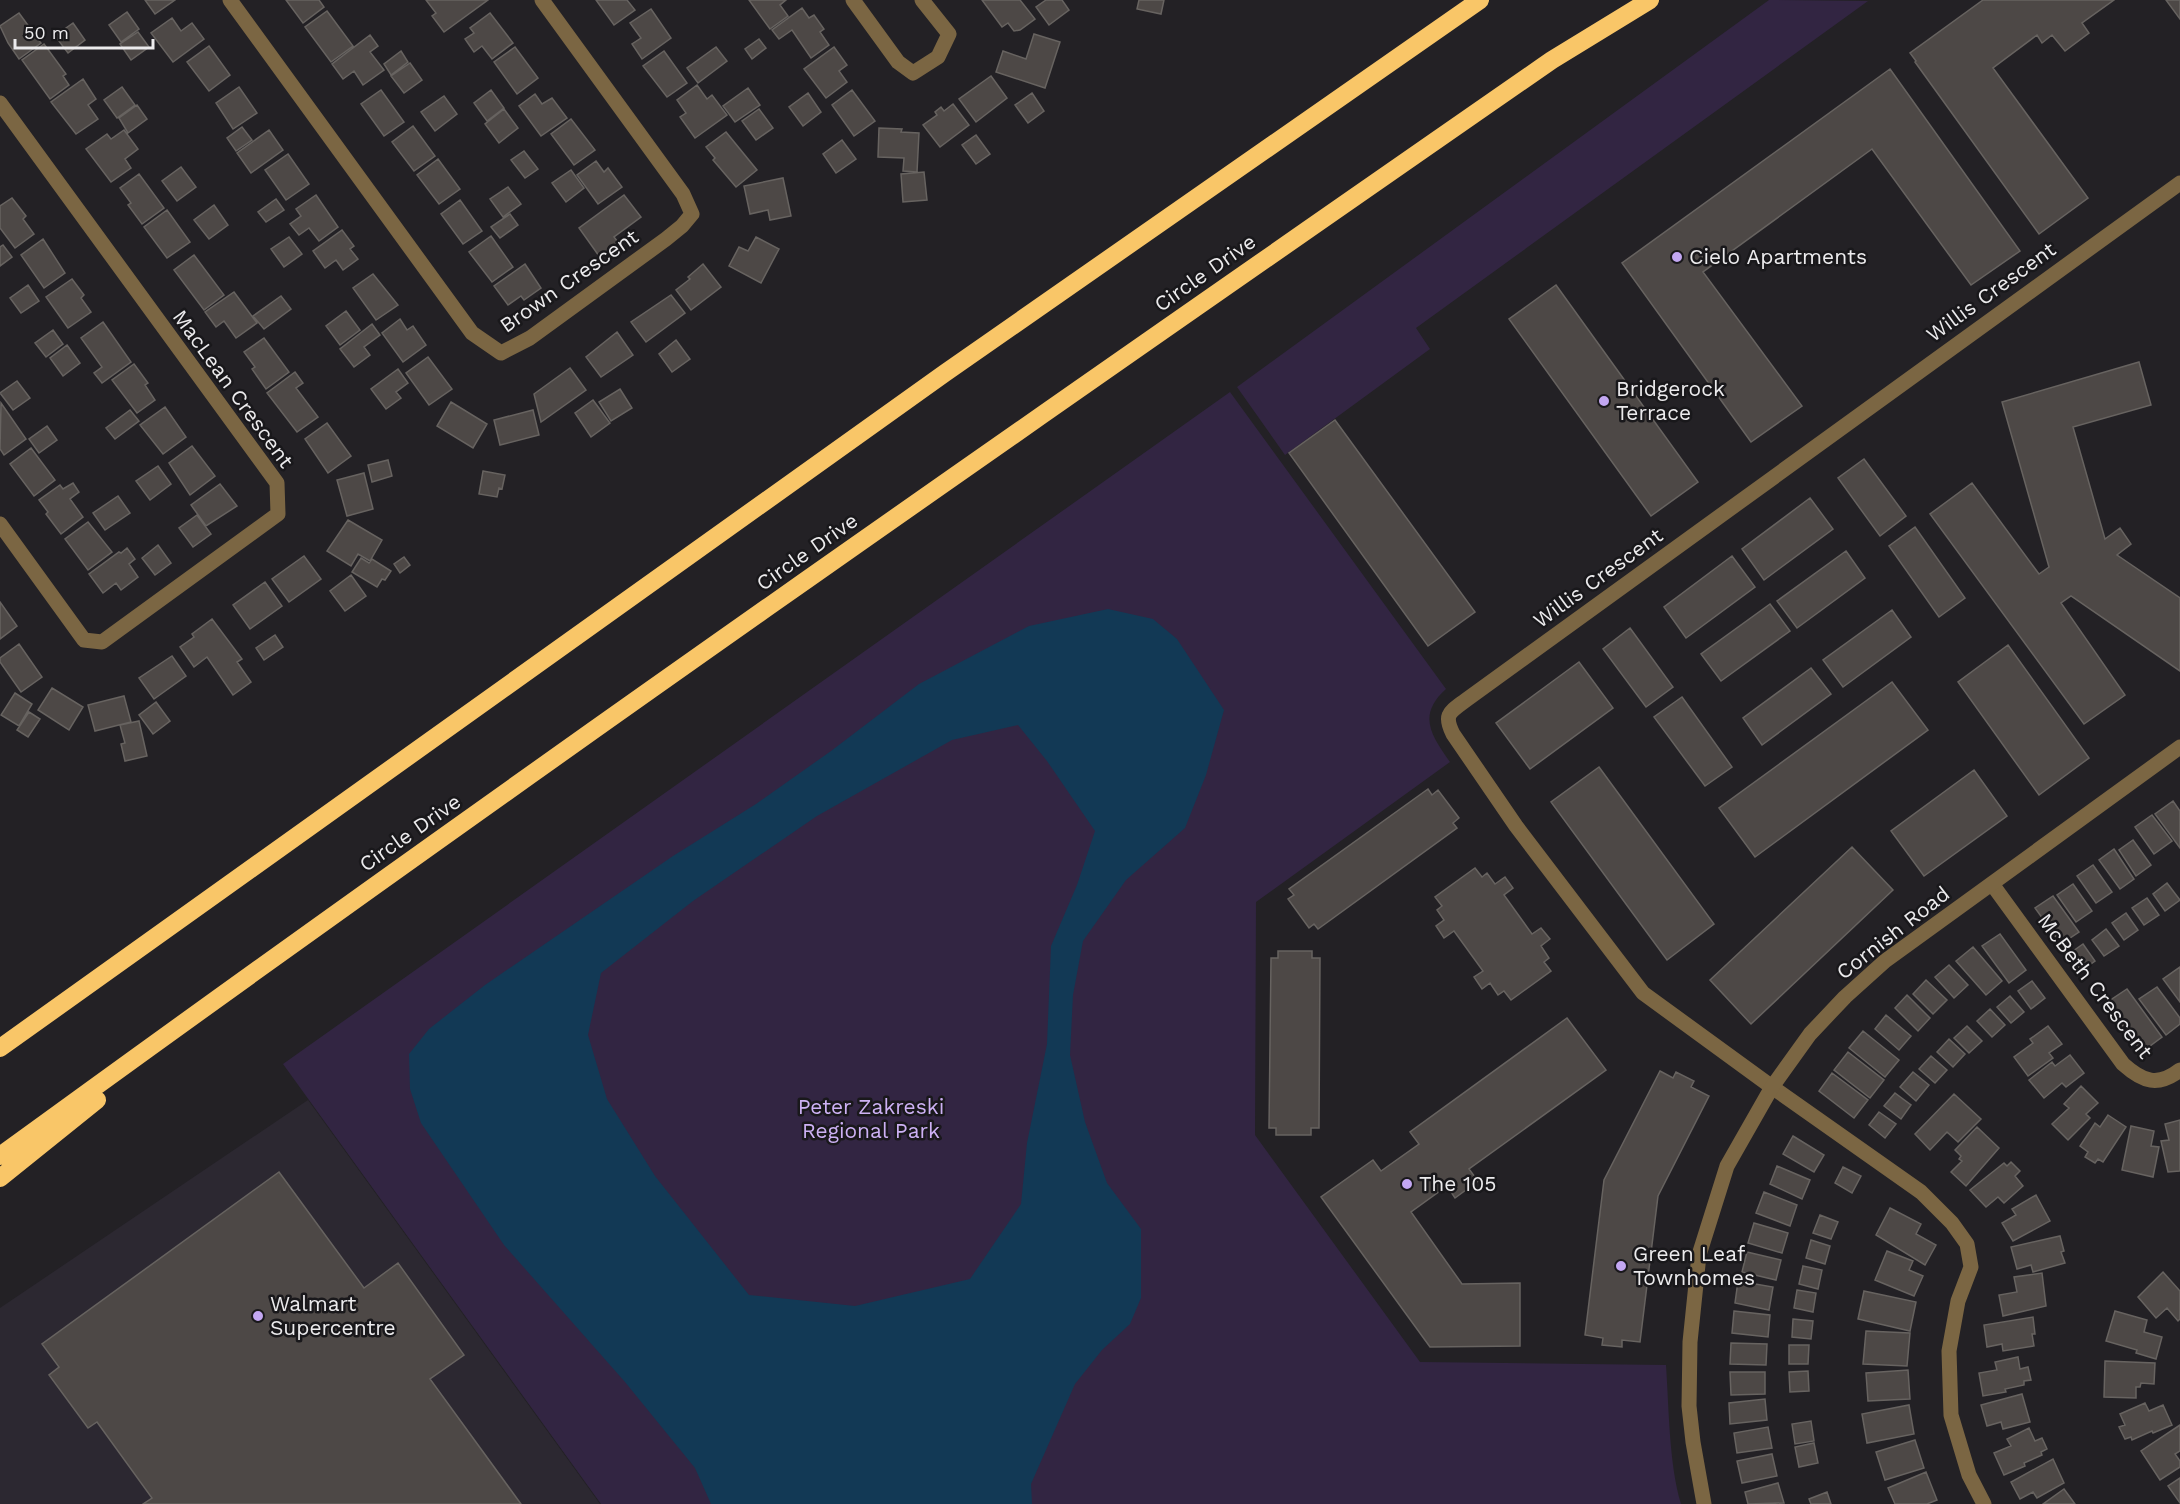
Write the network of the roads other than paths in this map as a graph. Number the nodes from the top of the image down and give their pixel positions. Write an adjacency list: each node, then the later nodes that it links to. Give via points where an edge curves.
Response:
1 (230, 0): 2 (street, Brown Crescent, via 472,333 501,353 531,338 666,239 692,214 683,194)
2 (542, 0)
3 (853, 0): 4 (street, via 898,62 913,73 938,57 949,34)
4 (922, 0)
5 (1480, 0): 13 (highway, via 935,380)
6 (1650, 0): 12 (highway, Circle Drive, via 1552,60 971,462)
7 (0, 103): 9 (street, MacLean Crescent, via 277,483 278,514 102,642 84,640)
8 (2180, 183): 17 (street, Willis Crescent, via 1449,713 1447,722 1453,734 1513,822 1643,993)
9 (0, 524)
10 (2180, 747): 11 (street, Cornish Road)
11 (1992, 884): 16 (street, McBeth Crescent, via 2123,1064 2136,1076 2153,1081 2169,1078); 17 (street, Cornish Road, via 1885,962 1845,997 1810,1034)
12 (273, 957): 18 (highway, Circle Drive); 19 (highway)
13 (20, 1034): 14 (highway); 15 (highway)
14 (0, 1043)
15 (0, 1048)
16 (2180, 1070)
17 (1772, 1087): 20 (street, Cornish Road, via 1727,1166 1699,1255 1690,1342 1689,1406); 21 (street, via 1921,1192 1967,1244 1971,1267 1958,1301 1949,1351 1951,1414 1969,1475)
18 (0, 1156)
19 (0, 1178)
20 (1704, 1504)
21 (1983, 1504)

